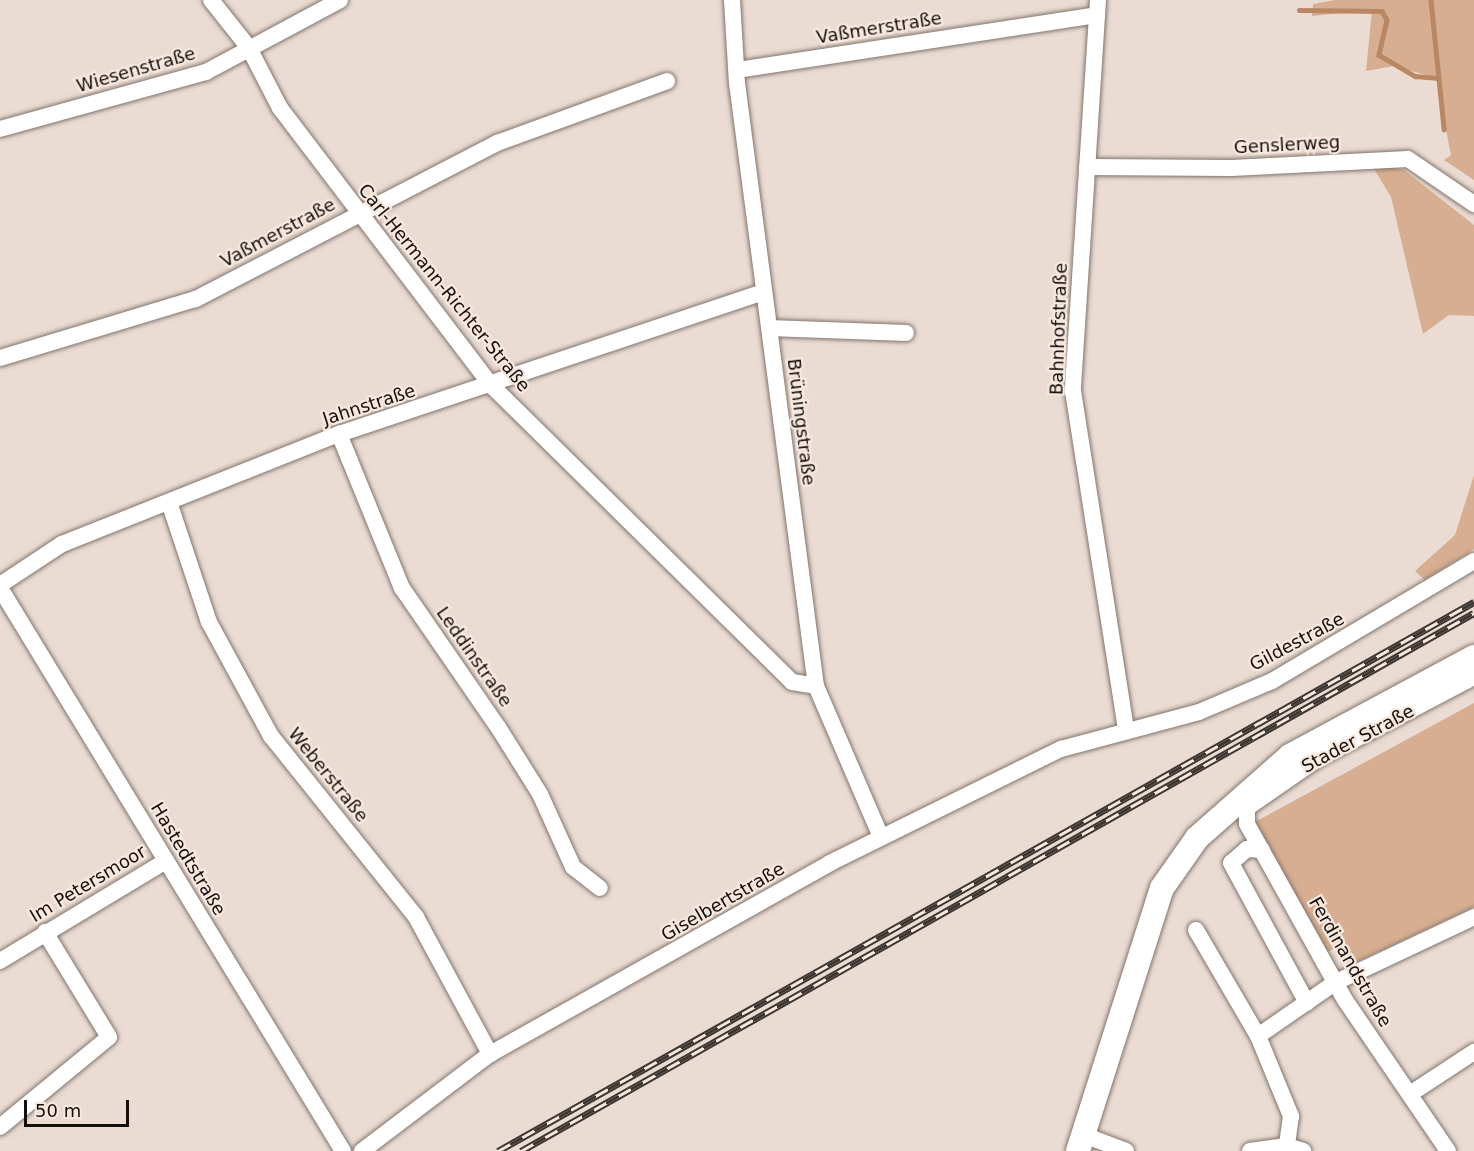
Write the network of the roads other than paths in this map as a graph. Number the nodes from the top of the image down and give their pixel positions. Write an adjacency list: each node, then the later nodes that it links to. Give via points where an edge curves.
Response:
1 (211, 0): 5 (street, Carl-Hermann-Richter-Straße)
2 (340, 0): 5 (street, Wiesenstraße)
3 (732, 0): 6 (street, Brüningstraße)
4 (1098, 7): 6 (street, Vaßmerstraße); 9 (street, Bahnhofstraße)
5 (249, 48): 8 (street, Wiesenstraße, via 206,72); 11 (street, Carl-Hermann-Richter-Straße, via 280,108)
6 (738, 70): 12 (street, Brüningstraße)
7 (667, 81): 11 (street, Vaßmerstraße, via 497,142)
8 (0, 129)
9 (1087, 167): 10 (street, Genslerweg, via 1232,168 1408,159); 24 (street, Bahnhofstraße, via 1073,392)
10 (1474, 204)
11 (358, 213): 15 (street, Vaßmerstraße, via 196,299); 16 (street, Carl-Hermann-Richter-Straße)
12 (764, 292): 13 (street, Brüningstraße); 16 (street, Jahnstraße)
13 (770, 328): 14 (street); 23 (street, Brüningstraße)
14 (906, 333)
15 (0, 358)
16 (492, 386): 17 (street, Jahnstraße); 23 (street, Carl-Hermann-Richter-Straße, via 792,682)
17 (339, 434): 18 (street, Jahnstraße); 29 (street, Leddinstraße, via 402,588 540,794 573,867)
18 (169, 502): 20 (street, Jahnstraße, via 62,544); 38 (street, Weberstraße, via 209,622 260,717 416,917)
19 (1474, 561): 24 (street, Gildestraße, via 1272,681 1199,712)
20 (0, 586): 28 (street, Hastedtstraße)
21 (1474, 657): 25 (street, via 1290,756)
22 (1474, 677): 25 (street, Stader Straße, via 1316,760)
23 (816, 686): 26 (street, Brüningstraße)
24 (1126, 728): 26 (street, Giselbertstraße, via 1060,749)
25 (1239, 807): 27 (street, Ferdinandstraße); 41 (street, via 1152,919)
26 (881, 837): 38 (street, Giselbertstraße)
27 (1262, 850): 34 (street, Ferdinandstraße); 35 (street, via 1247,849 1231,863)
28 (166, 861): 32 (street, Im Petersmoor); 43 (street, Hastedtstraße)
29 (600, 888)
30 (1474, 917): 34 (street)
31 (1196, 930): 36 (street)
32 (45, 932): 33 (street, Im Petersmoor); 40 (street, via 109,1037)
33 (0, 961)
34 (1336, 982): 35 (street); 39 (street, Ferdinandstraße)
35 (1307, 1003): 36 (street)
36 (1258, 1036): 42 (street, via 1291,1116)
37 (1474, 1052): 39 (street)
38 (490, 1054): 44 (street, Giselbertstraße)
39 (1410, 1094): 47 (street, Ferdinandstraße)
40 (0, 1127)
41 (1085, 1146): 45 (street)
42 (1295, 1148): 46 (street)
43 (343, 1151)
44 (362, 1151)
45 (1126, 1151)
46 (1250, 1151)
47 (1449, 1151)

